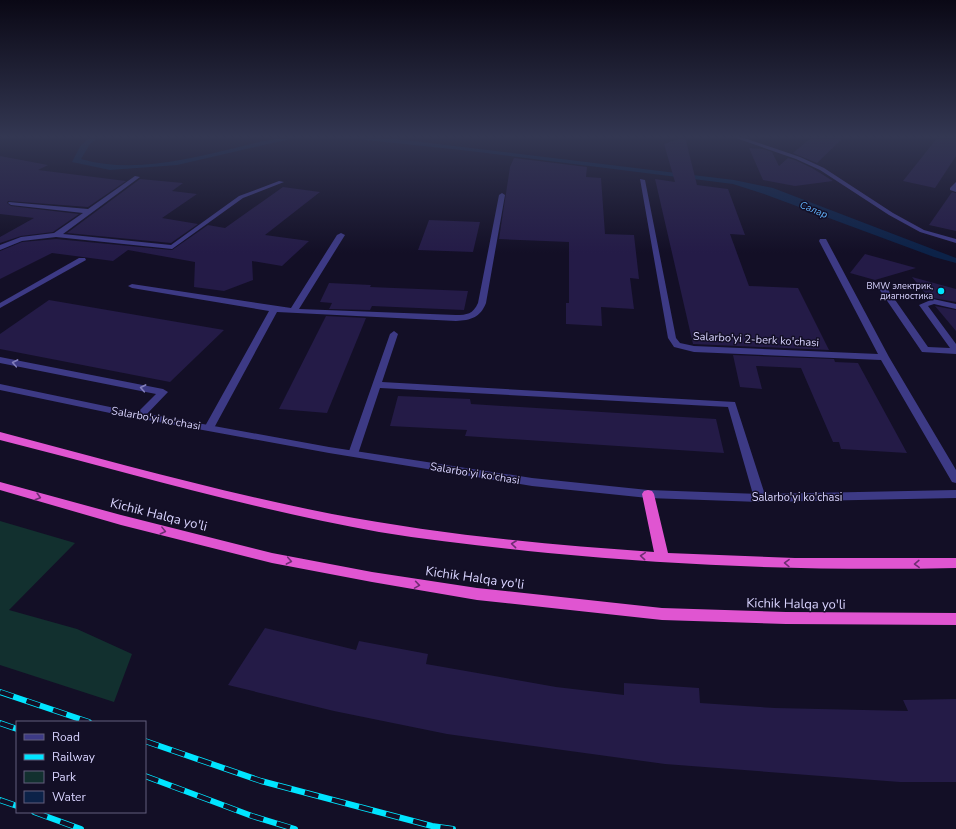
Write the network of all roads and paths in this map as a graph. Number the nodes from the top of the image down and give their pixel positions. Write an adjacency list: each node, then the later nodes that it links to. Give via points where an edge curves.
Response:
1 (832, 176): 13 (street, via 890,214 922,231)
2 (137, 177): 9 (street)
3 (642, 180): 24 (street, Salarbo'yi 2-berk ko'chasi, via 672,338 677,345 694,349)
4 (281, 182): 10 (street, via 241,197 172,248)
5 (956, 184): 6 (street, via 952,189)
6 (956, 190)
7 (502, 195): 21 (street, via 482,303 478,312 471,317)
8 (12, 203): 9 (street)
9 (87, 212): 10 (street)
10 (56, 235): 14 (street, via 21,239)
11 (341, 235): 21 (street)
12 (823, 241): 24 (street)
13 (956, 241)
14 (0, 248)
15 (82, 260): 18 (street)
16 (132, 286): 20 (street)
17 (881, 286): 23 (street, via 925,350)
18 (0, 306)
19 (956, 307): 23 (street, via 933,301 923,305)
20 (274, 309): 21 (street); 29 (street)
21 (293, 311)
22 (394, 334): 26 (street)
23 (956, 350)
24 (884, 357): 32 (street)
25 (0, 360): 28 (street, one-way to 25, via 163,392)
26 (377, 385): 31 (street); 36 (street, via 732,404)
27 (0, 387): 28 (street, Salarbo'yi ko'chasi)
28 (140, 415): 29 (street, Salarbo'yi ko'chasi)
29 (209, 428): 31 (street, Salarbo'yi ko'chasi)
30 (0, 436): 37 (highway, one-way to 30, via 477,540 379,527 278,508)
31 (353, 454): 34 (street, Salarbo'yi ko'chasi, via 532,482)
32 (956, 479)
33 (0, 486): 39 (highway, Kichik Halqa yo'li, one-way to 39, via 272,558 477,594 662,614)
34 (648, 494): 36 (street, Salarbo'yi ko'chasi); 37 (highway)
35 (956, 494): 36 (street, Salarbo'yi ko'chasi)
36 (760, 498)
37 (662, 558): 38 (highway, one-way to 37, via 880,565)
38 (956, 563)
39 (956, 619)

